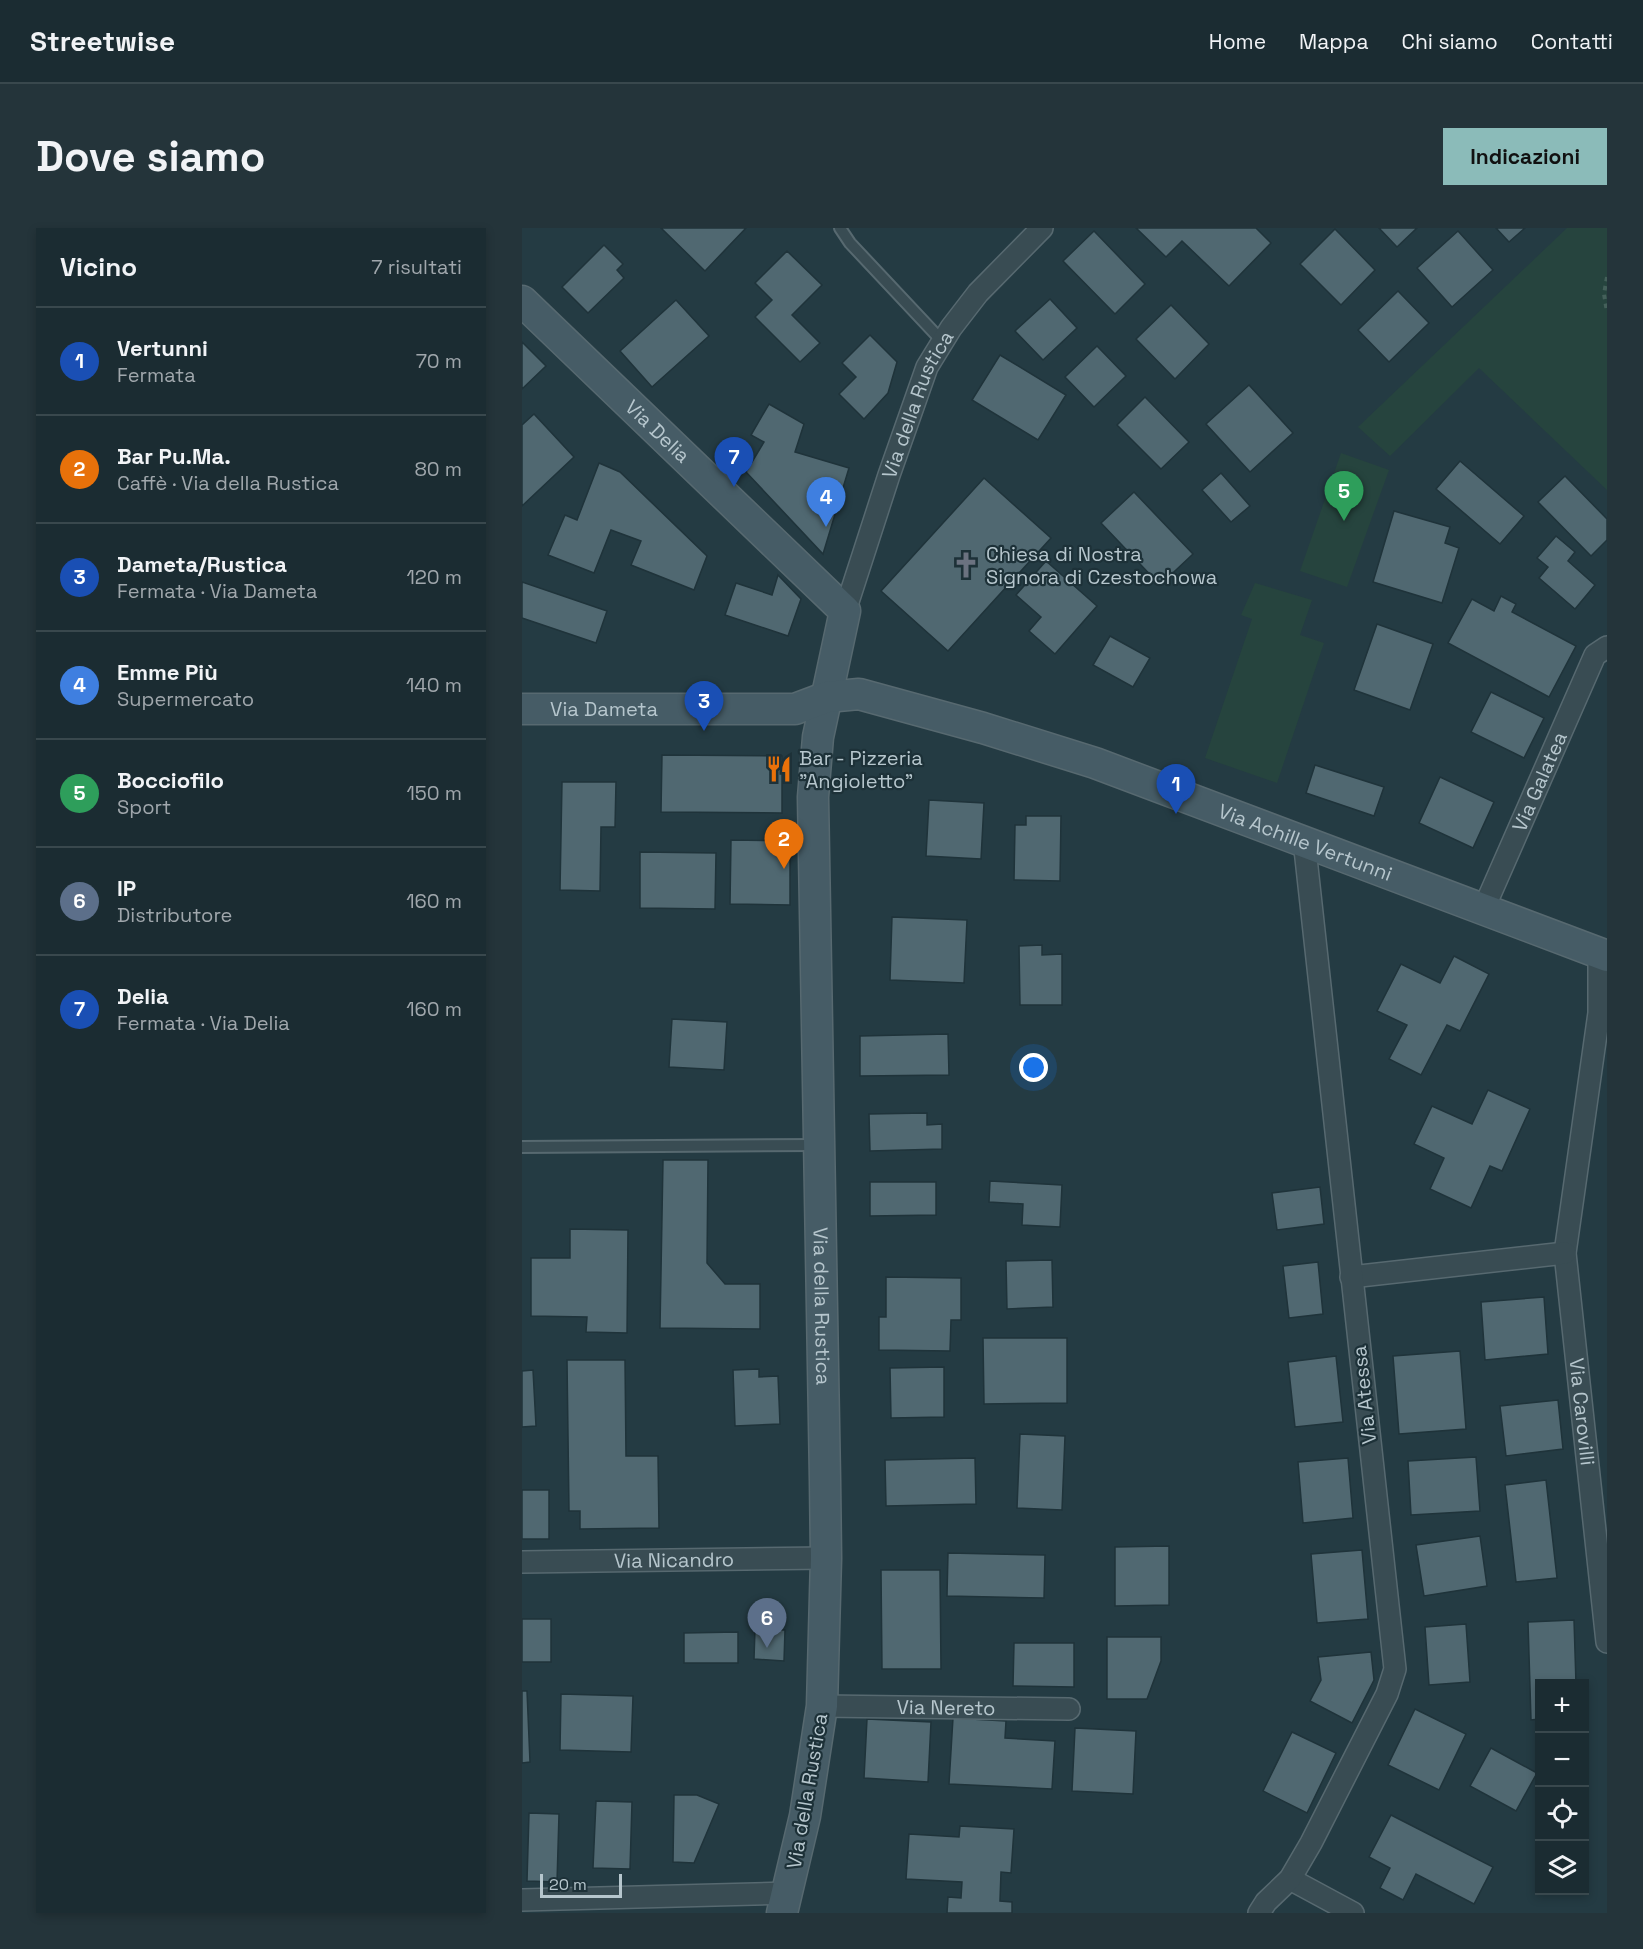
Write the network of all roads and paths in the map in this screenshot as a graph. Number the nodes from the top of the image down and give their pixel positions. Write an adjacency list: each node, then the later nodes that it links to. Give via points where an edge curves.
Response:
1 (840, 228): 6 (lane)
2 (1042, 228): 6 (street, Via della Rustica, via 978,293)
3 (1607, 277): 5 (path)
4 (522, 301): 7 (street, Via Delia)
5 (1607, 312)
6 (942, 341): 7 (street, Via della Rustica, via 927,367)
7 (845, 611): 10 (street, Via della Rustica)
8 (1607, 630): 9 (street, Via Galatea)
9 (1601, 651): 13 (street, Via Galatea)
10 (827, 697): 11 (street, Via Dameta, via 795,710); 12 (street, Via Achille Vertunni, via 859,694 994,731 1088,760); 16 (street, Via della Rustica, via 815,750 813,797)
11 (522, 709)
12 (1304, 840): 13 (street, Via Achille Vertunni); 19 (street, Via Atessa)
13 (1484, 908): 14 (street, Via Achille Vertunni)
14 (1603, 954): 15 (street, Via Carovilli)
15 (1603, 1020): 18 (street, Via Carovilli)
16 (820, 1144): 17 (lane); 20 (street, Via della Rustica)
17 (522, 1147)
18 (1565, 1253): 19 (street); 22 (street, Via Carovilli)
19 (1352, 1277): 25 (street, Via Atessa, via 1395,1670 1380,1709)
20 (826, 1557): 21 (street, Via Nicandro); 23 (street, Via della Rustica)
21 (522, 1562)
22 (1607, 1642)
23 (822, 1706): 24 (street, Via Nereto); 27 (street, Via della Rustica)
24 (1069, 1709)
25 (1290, 1879): 28 (street, Via Atessa); 29 (street)
26 (522, 1900): 27 (street)
27 (785, 1903)
28 (1259, 1913)
29 (1353, 1913)

